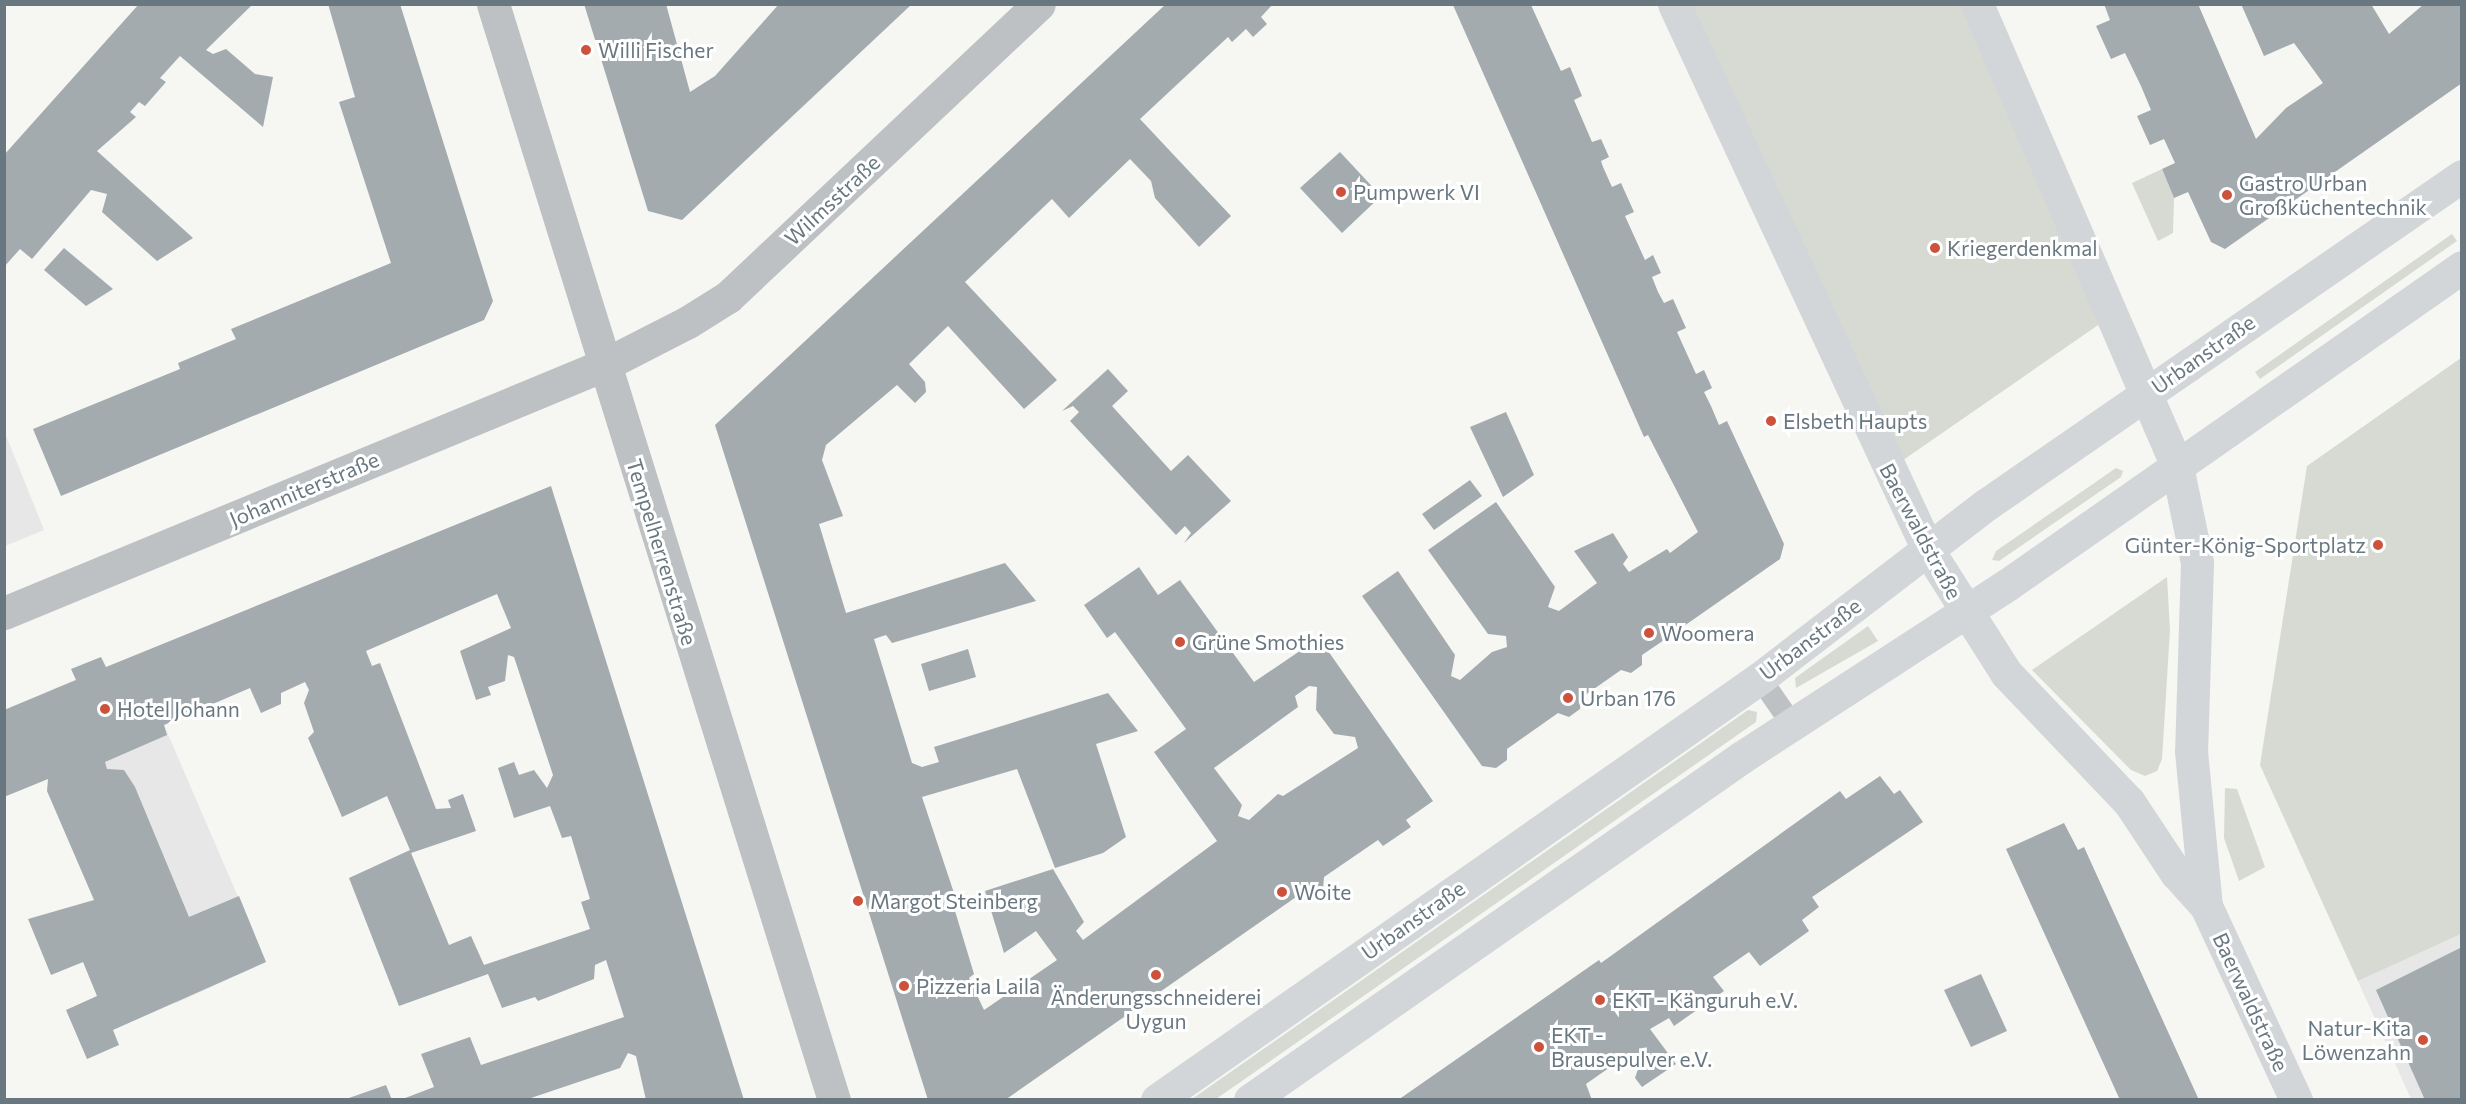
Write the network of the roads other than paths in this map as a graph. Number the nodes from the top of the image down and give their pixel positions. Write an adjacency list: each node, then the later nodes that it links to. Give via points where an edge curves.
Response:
1 (493, 4): 7 (street, Tempelherrenstraße)
2 (1038, 4): 7 (street, Wilmsstraße, via 728,297)
3 (1674, 4): 10 (main road, Baerwaldstraße)
4 (1977, 4): 8 (main road, Baerwaldstraße)
5 (2458, 186): 8 (main road, Urbanstraße)
6 (2462, 267): 9 (main road)
7 (604, 365): 12 (street, Johanniterstraße); 16 (street, Tempelherrenstraße)
8 (2149, 392): 9 (main road, Baerwaldstraße); 10 (main road, Urbanstraße)
9 (2177, 466): 11 (main road); 15 (main road, Baerwaldstraße, via 2197,563 2191,751)
10 (1928, 550): 11 (main road, Baerwaldstraße); 13 (main road, Urbanstraße)
11 (1965, 612): 14 (main road); 15 (main road, Baerwaldstraße, via 2006,673 2129,802 2176,873)
12 (4, 613)
13 (1760, 678): 14 (lane); 17 (main road, Urbanstraße)
14 (1791, 723): 18 (main road)
15 (2206, 906): 19 (main road, Baerwaldstraße)
16 (834, 1100)
17 (1157, 1100)
18 (1250, 1100)
19 (2296, 1100)

